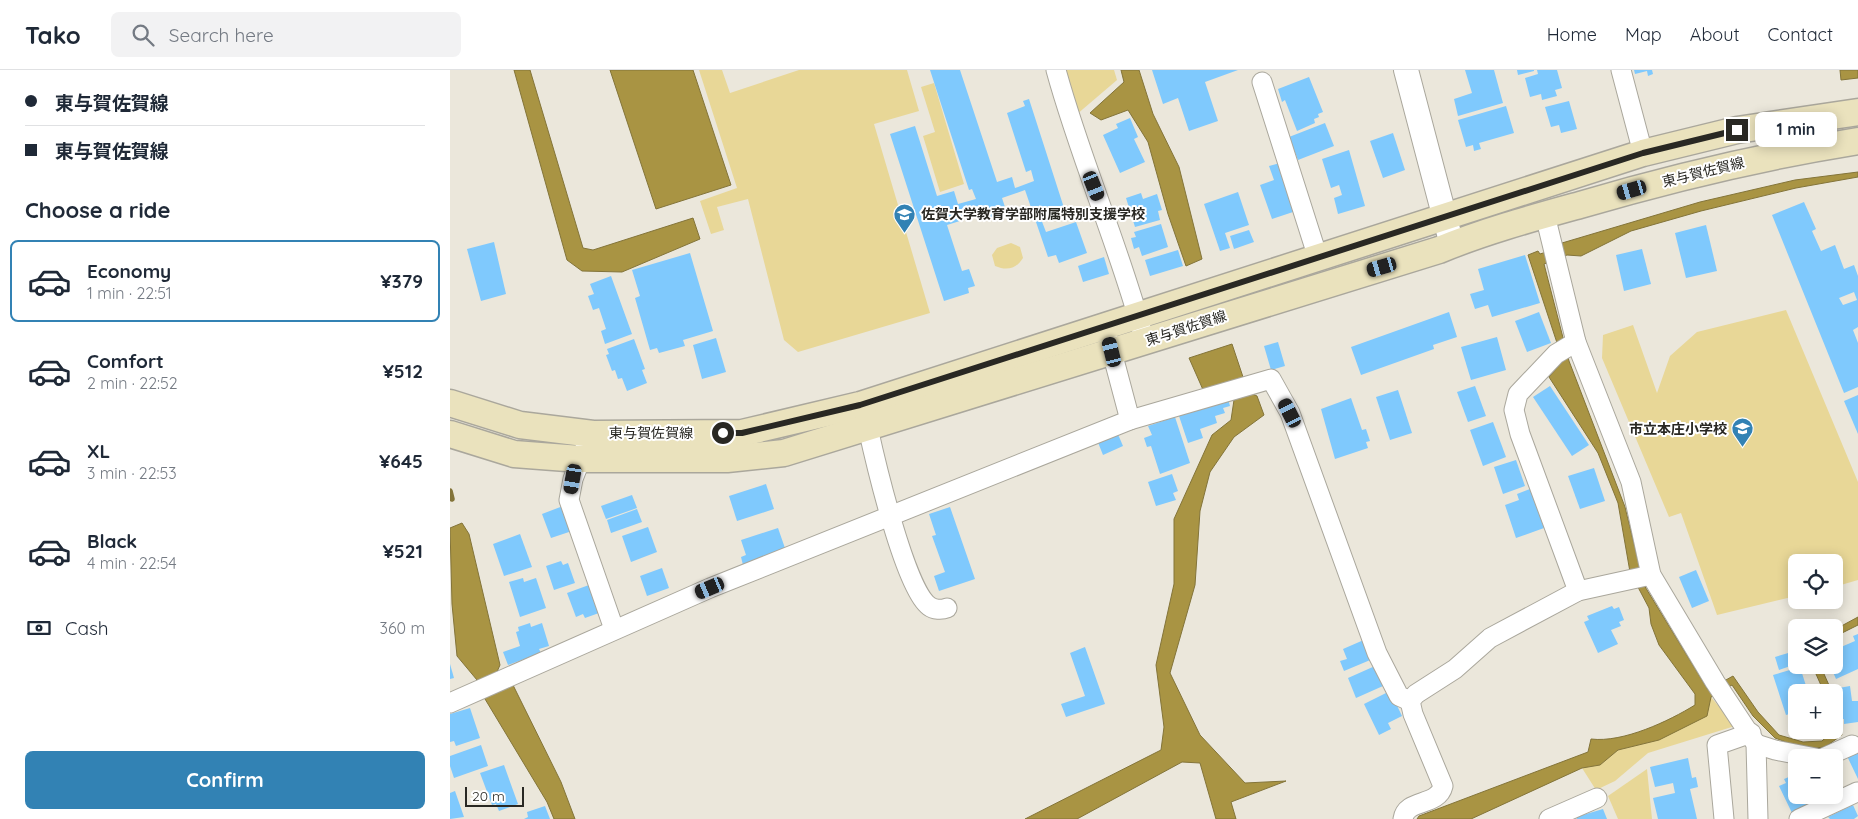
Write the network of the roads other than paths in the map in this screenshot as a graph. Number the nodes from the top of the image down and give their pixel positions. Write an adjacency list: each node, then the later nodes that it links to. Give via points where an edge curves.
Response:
1 (1056, 70): 12 (street, via 1071,125 1105,213)
2 (1406, 70): 9 (street)
3 (1621, 70): 7 (street)
4 (1262, 82): 11 (street)
5 (1858, 112): 7 (main road, 東与賀佐賀線, via 1737,130)
6 (1858, 142): 8 (main road, 東与賀佐賀線, via 1746,161)
7 (1643, 153): 9 (main road, 東与賀佐賀線)
8 (1545, 215): 10 (main road, 東与賀佐賀線); 15 (street, via 1554,254)
9 (1444, 216): 10 (street); 11 (main road, 東与賀佐賀線)
10 (1452, 245): 14 (main road, 東与賀佐賀線)
11 (1318, 258): 12 (main road, 東与賀佐賀線)
12 (1138, 317): 13 (main road, 東与賀佐賀線); 14 (street)
13 (1109, 339): 14 (main road, 東与賀佐賀線); 17 (street); 18 (main road, 東与賀佐賀線); 20 (main road, 東与賀佐賀線, via 742,433)
14 (1144, 342)
15 (1567, 348): 23 (street, via 1632,482); 24 (street, via 1518,394 1514,410)
16 (450, 403): 20 (main road, 東与賀佐賀線, via 520,425)
17 (1130, 420): 22 (street); 27 (street, via 1270,378 1290,413 1377,653 1399,696)
18 (868, 428): 21 (main road, 東与賀佐賀線, via 784,453 746,457); 22 (street)
19 (450, 434): 21 (main road, 東与賀佐賀線, via 514,454)
20 (592, 434): 21 (street)
21 (580, 459): 26 (street, via 569,500)
22 (889, 516): 25 (street, via 918,594 929,606 941,610); 26 (street)
23 (1643, 576): 24 (street); 29 (street)
24 (1578, 591): 27 (street, via 1490,638)
25 (947, 608)
26 (614, 629): 28 (street)
27 (1410, 702): 35 (street, via 1442,786 1441,794 1411,807)
28 (450, 703)
29 (1754, 738): 32 (street, via 1775,750); 37 (street, via 1717,745); 38 (street)
30 (1852, 745): 31 (street)
31 (1843, 749)
32 (1788, 753)
33 (1857, 792): 39 (street)
34 (1597, 798): 36 (street)
35 (1403, 819)
36 (1549, 819)
37 (1724, 819)
38 (1758, 819)
39 (1798, 819)

